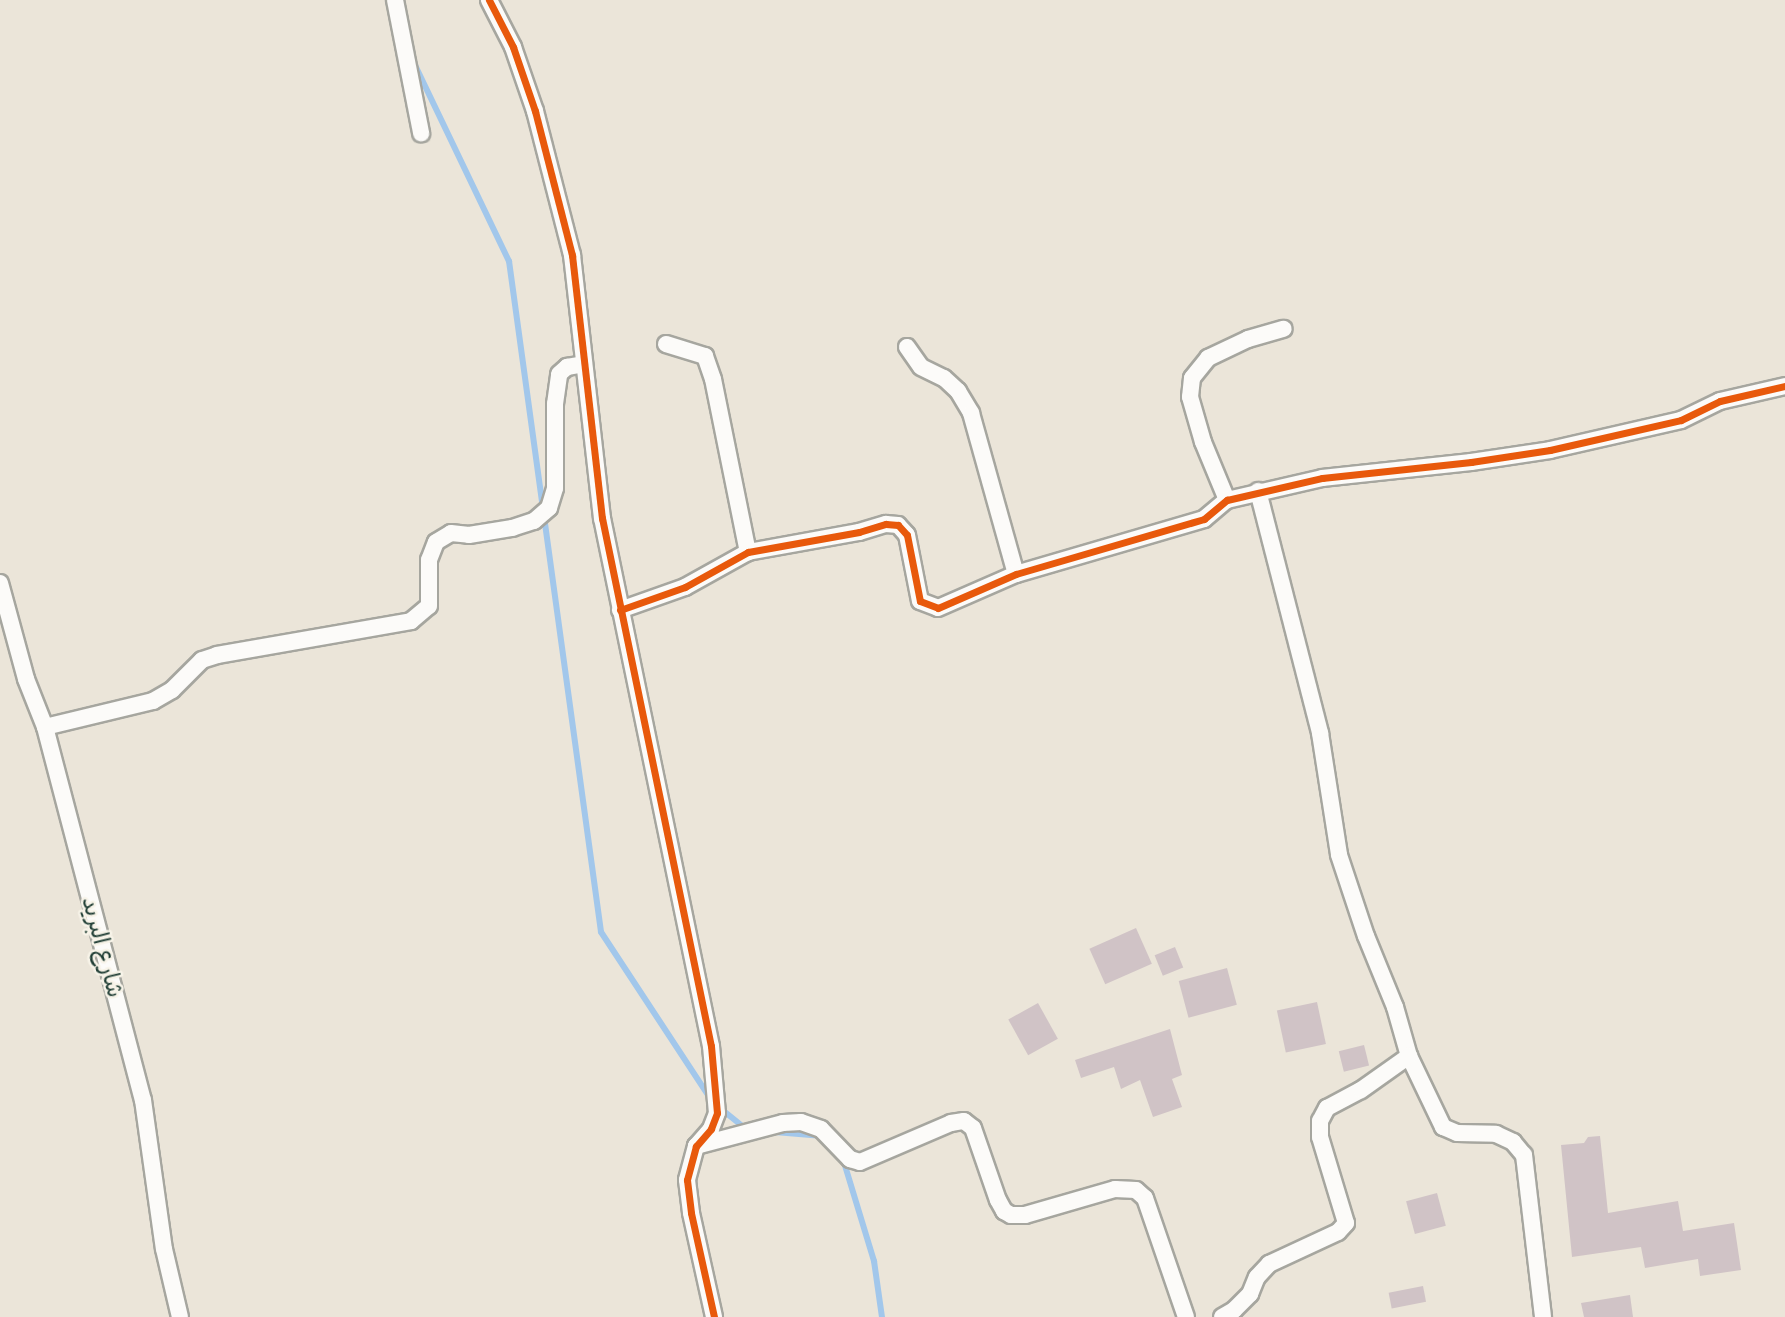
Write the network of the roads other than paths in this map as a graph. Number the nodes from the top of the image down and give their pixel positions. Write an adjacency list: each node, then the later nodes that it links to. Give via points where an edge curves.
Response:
1 (395, 0): 3 (street)
2 (489, 0): 7 (street, via 513,47 535,111 572,255)
3 (421, 133)
4 (1284, 329): 10 (street, via 1208,358 1192,378 1190,397 1203,442)
5 (666, 344): 11 (street, via 705,356)
6 (907, 347): 12 (street, via 921,367 958,391 971,413)
7 (584, 364): 14 (street, via 602,518); 15 (street, via 567,367 559,374 555,488 549,508 534,521 512,528 469,536 451,533 436,542 429,560 429,606 411,621 217,655 202,660 172,690 153,701)
8 (1785, 386): 9 (street, via 1720,401 1681,420 1550,450 1322,478)
9 (1258, 491): 10 (street); 16 (street, via 1320,733 1339,855)
10 (1227, 499): 12 (street, via 1204,519)
11 (748, 552): 12 (street, via 898,525 907,534 920,601 937,608); 14 (street, via 685,587)
12 (1016, 574)
13 (0, 583): 15 (street, شارع البريد)
14 (620, 610): 17 (street, via 711,1046 717,1113)
15 (44, 727): 18 (street, شارع البريد, via 143,1100 164,1249)
16 (1409, 1056): 21 (street, via 1327,1108 1320,1121 1320,1137 1346,1223 1338,1232 1269,1265 1250,1294); 22 (street, via 1443,1127 1457,1133 1496,1134 1513,1142 1524,1155)
17 (696, 1146): 19 (street, via 687,1180); 20 (street, via 801,1122 821,1129 850,1159 860,1163 964,1121 973,1128 999,1200 1011,1215 1115,1189 1136,1190 1145,1198)
18 (180, 1317)
19 (714, 1317)
20 (1186, 1317)
21 (1222, 1317)
22 (1543, 1317)

